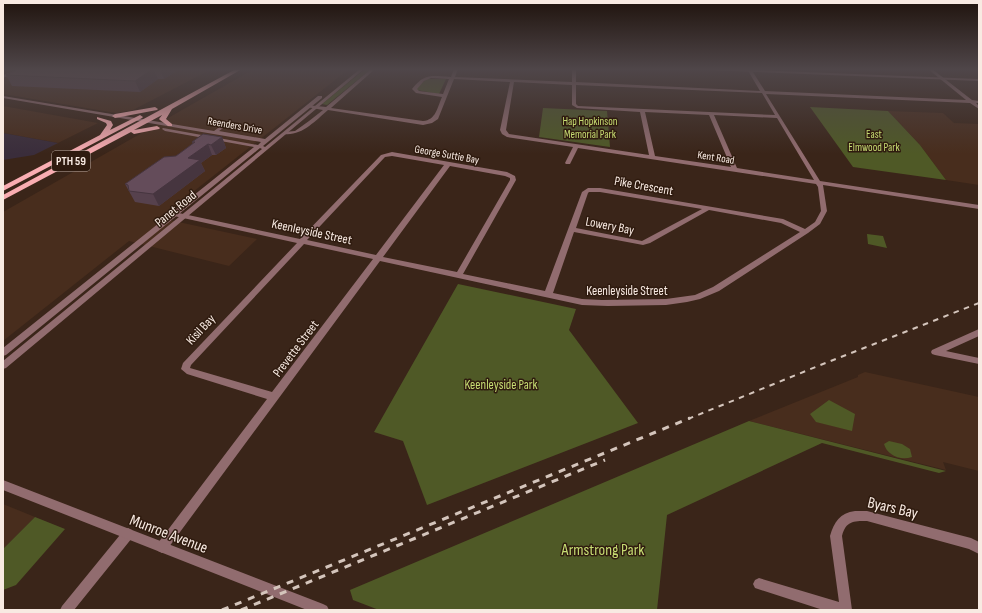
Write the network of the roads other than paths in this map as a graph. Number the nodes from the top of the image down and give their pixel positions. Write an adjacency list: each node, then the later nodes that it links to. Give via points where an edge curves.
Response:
1 (7, 98): 14 (street, Reenders Drive)
2 (176, 98): 22 (main road, PTH 59)
3 (189, 98): 23 (main road, PTH 59)
4 (319, 98): 18 (street, Panet Road)
5 (327, 98): 19 (street, Panet Road)
6 (339, 98): 20 (street)
7 (443, 98): 20 (street, via 435,118 427,122)
8 (509, 98): 46 (street, Kent Road, via 504,133)
9 (574, 98): 24 (street, via 574,105 580,107)
10 (766, 98): 27 (street, Keenleyside Street)
11 (893, 98): 15 (street)
12 (967, 98): 15 (street)
13 (3, 101): 17 (street)
14 (31, 101): 17 (street); 26 (street, Reenders Drive)
15 (971, 101): 16 (street); 21 (street)
16 (979, 102)
17 (25, 105): 28 (street)
18 (309, 106): 19 (street); 34 (street, Panet Road)
19 (316, 107): 20 (street); 37 (street, Panet Road)
20 (327, 108): 37 (street, via 296,132)
21 (979, 108)
22 (155, 109): 26 (main road); 30 (main road, PTH 59)
23 (169, 109): 29 (main road, PTH 59); 32 (main road, via 162,119)
24 (642, 110): 25 (street); 48 (street)
25 (711, 114): 27 (street); 52 (street)
26 (115, 116): 30 (street, Reenders Drive)
27 (778, 117): 53 (street, Keenleyside Street)
28 (99, 118): 31 (street); 39 (main road, via 110,125)
29 (146, 121): 30 (main road, PTH 59); 32 (street, Reenders Drive)
30 (137, 122): 31 (main road, PTH 59); 33 (street, Reenders Drive); 39 (main road, PTH 59)
31 (128, 123): 39 (main road, PTH 59)
32 (169, 127): 33 (street, Reenders Drive); 35 (street, Reenders Drive); 36 (street, via 205,134); 40 (street, Reenders Drive)
33 (157, 128): 39 (main road)
34 (280, 129): 38 (street, via 265,136); 41 (street, Panet Road)
35 (200, 130): 36 (street, Reenders Drive); 36 (street, via 214,128 230,121)
36 (216, 132): 38 (street, Reenders Drive)
37 (286, 133): 44 (street, Panet Road)
38 (242, 137): 40 (street, via 221,135); 41 (street, Reenders Drive)
39 (105, 139): 54 (main road, PTH 59); 55 (main road, PTH 59)
40 (206, 140): 42 (street); 43 (street, Reenders Drive)
41 (266, 141): 44 (street, Reenders Drive); 45 (street, Panet Road)
42 (197, 142)
43 (236, 142): 45 (street, Reenders Drive); 49 (street, via 248,148)
44 (274, 142): 47 (street, Panet Road)
45 (259, 146): 47 (street, Reenders Drive); 49 (street, Panet Road)
46 (576, 146): 48 (street, Kent Road); 50 (street)
47 (267, 148): 59 (street, Panet Road)
48 (653, 158): 52 (street, Kent Road)
49 (243, 159): 58 (street, Panet Road)
50 (568, 163)
51 (448, 164): 62 (street, George Suttie Bay, via 392,154 383,156); 63 (street, Prevette Street); 64 (street, George Suttie Bay, via 507,174 513,178)
52 (735, 170): 53 (street, Kent Road)
53 (818, 183): 56 (street, Kent Road); 61 (street, Keenleyside Street, via 823,196 824,211 818,223)
54 (3, 189)
55 (3, 198)
56 (979, 207)
57 (709, 208): 60 (street, Lowery Bay, via 643,242); 60 (street, Pike Crescent, via 588,190); 61 (street, Pike Crescent, via 784,221)
58 (174, 214): 59 (street, Keenleyside Street); 67 (street, Panet Road)
59 (184, 216): 62 (street, Keenleyside Street); 69 (street, Panet Road)
60 (571, 229): 65 (street, Pike Crescent)
61 (806, 232): 65 (street, Keenleyside Street, via 716,289 682,302 595,304)
62 (301, 241): 63 (street, Keenleyside Street); 70 (street, Kisil Bay, via 187,362 185,369)
63 (378, 258): 64 (street, Keenleyside Street); 70 (street, Prevette Street)
64 (459, 275): 65 (street, Keenleyside Street)
65 (548, 295)
66 (979, 332): 68 (street, via 935,352)
67 (3, 353)
68 (979, 361)
69 (3, 366)
70 (275, 397): 73 (street, Prevette Street)
71 (3, 485): 72 (street, Munroe Avenue)
72 (128, 534): 73 (street, Munroe Avenue); 76 (street)
73 (162, 547): 77 (street, Munroe Avenue)
74 (979, 548): 78 (street, Byars Bay, via 867,516 854,515 845,518 838,526 836,536)
75 (759, 584): 78 (street)
76 (66, 610)
77 (323, 610)
78 (845, 610)

